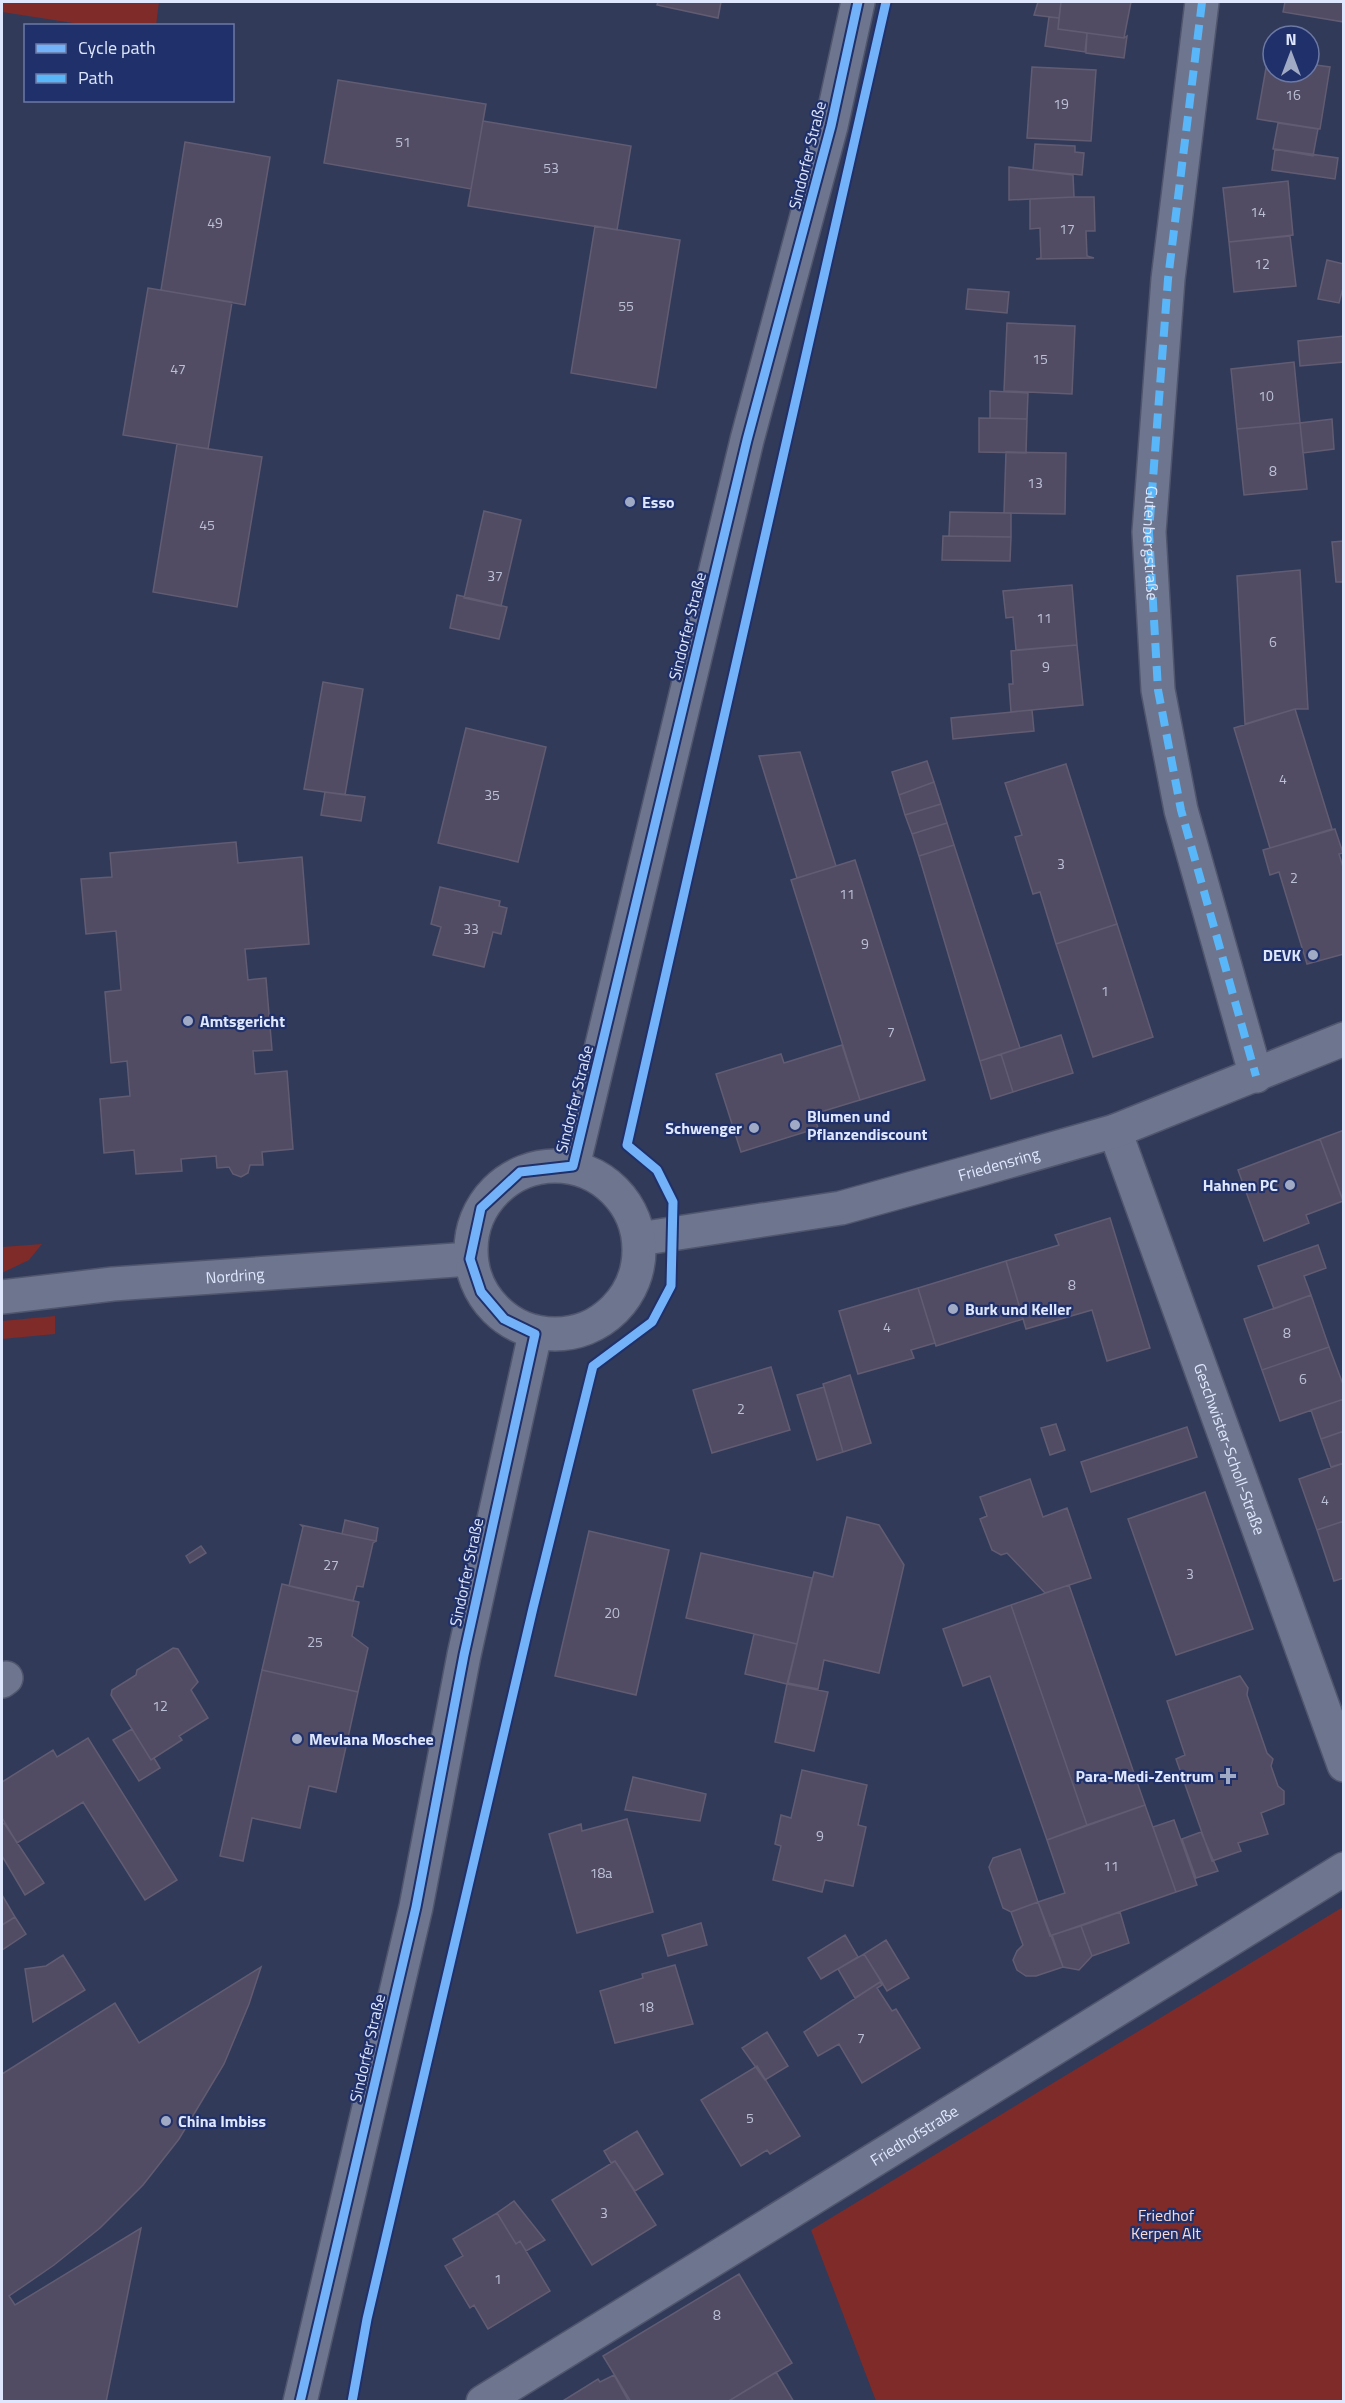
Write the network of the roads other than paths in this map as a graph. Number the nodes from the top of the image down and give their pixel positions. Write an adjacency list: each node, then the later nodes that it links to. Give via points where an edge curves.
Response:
1 (858, 2): 6 (street, Sindorfer Straße, via 831,126 747,440)
2 (1202, 2): 4 (street, Gutenbergstraße, via 1168,279 1149,532 1158,690 1179,799)
3 (1344, 1039): 4 (street, Friedensring)
4 (1256, 1076): 5 (street, Friedensring)
5 (1115, 1131): 7 (street, Friedensring, via 841,1208); 11 (street, Geschwister-Scholl-Straße)
6 (573, 1166): 7 (street, Sindorfer Straße, via 603,1179 627,1202); 8 (street, Sindorfer Straße, via 520,1172 481,1208)
7 (639, 1239): 10 (street, Sindorfer Straße, via 633,1288 592,1328)
8 (470, 1259): 9 (street, Nordring, via 113,1284); 10 (street, via 481,1292 504,1319)
9 (2, 1297)
10 (535, 1334): 13 (street, Sindorfer Straße, via 464,1655 416,1907)
11 (1344, 1765)
12 (1344, 1869): 14 (street, Friedhofstraße)
13 (300, 2402)
14 (483, 2402)

